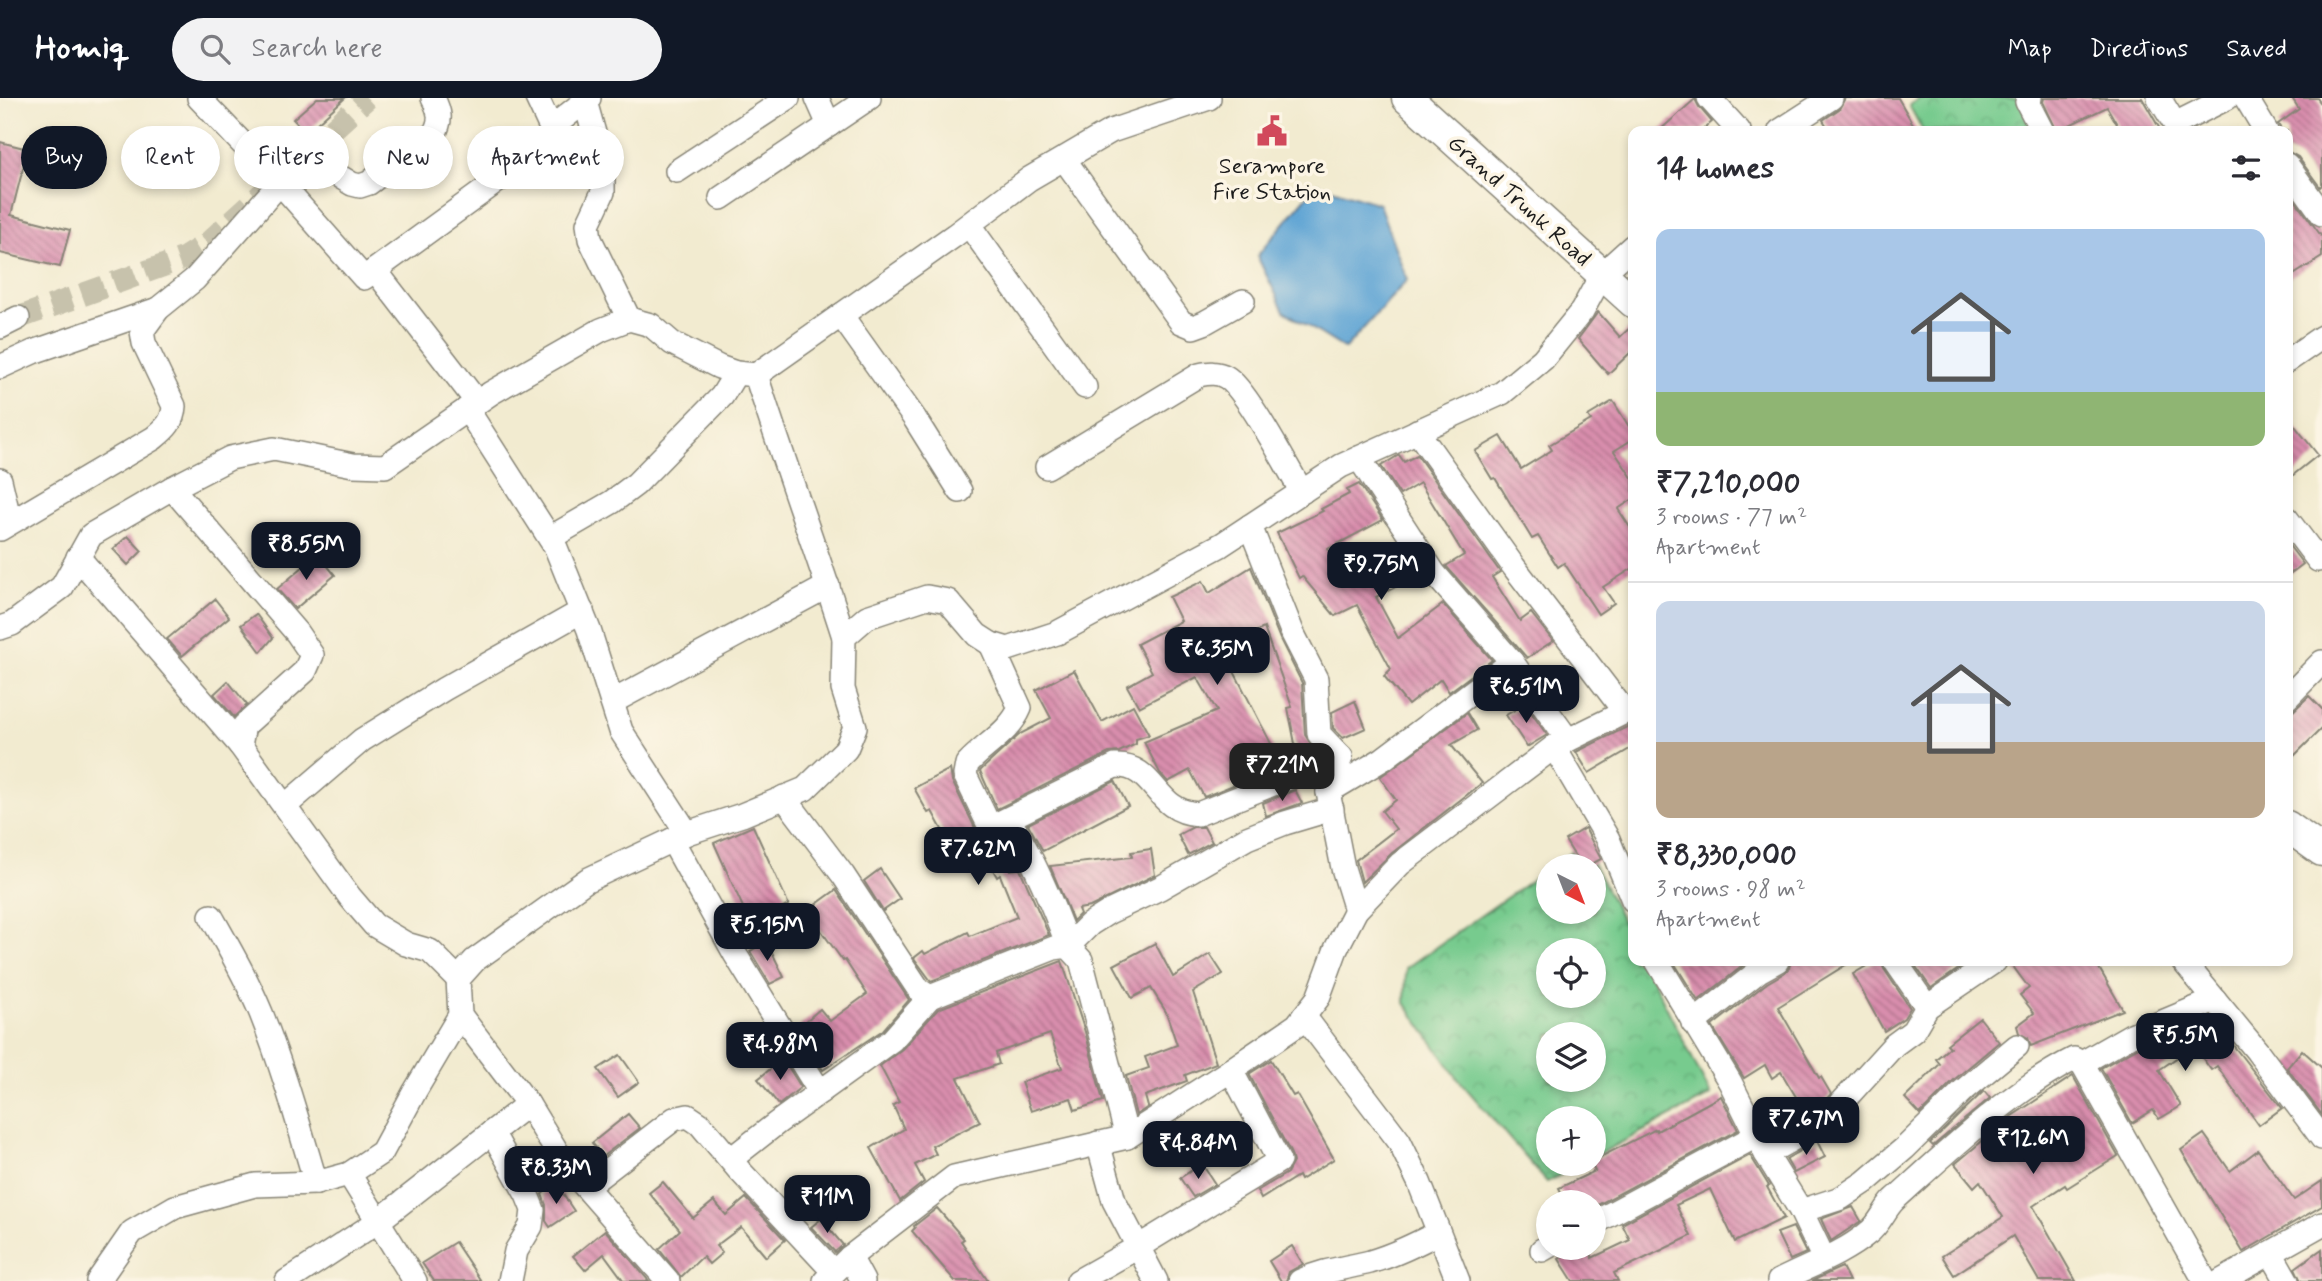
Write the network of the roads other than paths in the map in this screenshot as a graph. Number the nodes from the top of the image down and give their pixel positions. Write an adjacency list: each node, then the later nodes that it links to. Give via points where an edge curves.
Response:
1 (199, 98): 23 (street)
2 (433, 98): 27 (street, via 440,116 434,134 369,183)
3 (537, 98): 17 (street)
4 (788, 98): 25 (street)
5 (817, 98): 16 (street)
6 (869, 98): 16 (street)
7 (1209, 98): 24 (street, via 1111,131)
8 (1407, 98): 36 (main road, Grand Trunk Road)
9 (1709, 98): 19 (street)
10 (1831, 98): 20 (street)
11 (2030, 98): 21 (street, via 2027,102)
12 (2159, 98): 13 (street, via 2175,124)
13 (2227, 98)
14 (2246, 98): 22 (street)
15 (587, 99): 18 (street); 41 (street, via 603,165 603,192 588,224 590,239)
16 (829, 125): 31 (street)
17 (550, 126)
18 (553, 126)
19 (1734, 126)
20 (1788, 126)
21 (2039, 126)
22 (2263, 126)
23 (234, 135)
24 (1064, 159): 33 (street); 38 (street, via 1181,322 1193,327)
25 (677, 171)
26 (2293, 173): 32 (street)
27 (349, 182)
28 (275, 189): 39 (street, via 195,279)
29 (285, 189): 35 (street, via 364,278)
30 (489, 189): 35 (street)
31 (721, 198)
32 (2322, 214)
33 (969, 225): 40 (street); 46 (street)
34 (1628, 251): 36 (street)
35 (375, 270): 47 (street)
36 (1602, 274): 37 (main road, Grand Trunk Road); 48 (street, via 1582,311 1543,359 1502,393)
37 (1628, 297)
38 (1243, 301)
39 (158, 309): 44 (street); 55 (street, via 142,331 174,406 168,426)
40 (841, 315): 45 (street); 53 (street)
41 (629, 319): 45 (street, via 651,325 672,343); 47 (street, via 601,330)
42 (2322, 337): 43 (street)
43 (2293, 357)
44 (0, 367)
45 (746, 374): 58 (street, via 636,484); 61 (street)
46 (1085, 387)
47 (472, 405): 52 (street, via 385,466 353,465 275,449 230,458); 58 (street)
48 (1418, 431): 49 (street); 70 (street, via 1514,567)
49 (1359, 458): 54 (street); 66 (street, via 1434,573)
50 (1047, 467): 54 (street, via 1199,375 1215,372 1244,395)
51 (0, 480): 55 (street)
52 (172, 488): 59 (street, via 92,535); 73 (street, via 312,655 305,671 244,726)
53 (960, 491)
54 (1302, 492): 56 (street)
55 (5, 525)
56 (1250, 526): 65 (street, via 1057,633 1008,649); 74 (street, via 1316,679 1319,734)
57 (2293, 528): 60 (street)
58 (550, 538): 62 (street)
59 (78, 557): 63 (street, via 62,587); 73 (street)
60 (2318, 560)
61 (828, 586): 64 (street); 69 (street)
62 (582, 611): 69 (street); 77 (street, via 362,740)
63 (0, 628)
64 (844, 636): 65 (street, via 867,617 927,597 948,601 977,635); 75 (street, via 843,689 855,727 846,749 804,789)
65 (991, 644): 78 (street, via 1020,708 1016,718 967,764 965,775)
66 (1512, 662): 72 (street); 76 (street)
67 (2322, 662): 68 (street)
68 (2293, 692)
69 (612, 702): 80 (street, via 621,731)
70 (1628, 709)
71 (1628, 710): 72 (street)
72 (1561, 743): 82 (street); 83 (street, via 1400,864)
73 (240, 745): 77 (street)
74 (1341, 757): 76 (street); 78 (street, via 1198,814 1183,814 1165,802 1143,774 1128,765 1115,766)
75 (784, 797): 80 (street); 92 (street, via 843,875 919,990)
76 (1330, 800): 83 (street); 85 (street, via 1247,838 1109,912)
77 (285, 806): 91 (street, via 374,925 406,944 430,951)
78 (990, 827): 85 (street, via 1014,828 1048,891)
79 (2293, 830): 81 (main road)
80 (680, 836): 91 (street, via 587,880 475,960); 101 (street, via 736,954)
81 (2322, 850)
82 (1628, 889)
83 (1356, 910): 96 (street, via 1318,998)
84 (211, 916): 110 (street, via 261,1014)
85 (1068, 946): 92 (street); 104 (street, via 1081,960)
86 (1660, 966): 97 (street)
87 (1768, 966): 97 (street)
88 (1898, 966): 94 (street)
89 (1988, 966): 94 (street)
90 (2187, 966): 93 (street)
91 (458, 979): 95 (street)
92 (930, 997): 101 (street, via 892,1040)
93 (2215, 1000): 99 (street, via 2131,1035); 105 (street)
94 (1927, 1007): 107 (street, via 1913,1031 1894,1045 1825,1121)
95 (460, 1015): 102 (street); 109 (street, via 382,1152)
96 (1304, 1016): 100 (street); 116 (street, via 1399,1141)
97 (1693, 1023): 107 (street, via 1730,1082)
98 (2017, 1046): 112 (street, via 1865,1182 1841,1198)
99 (2082, 1063): 119 (street, via 2074,1059 2021,1092 1891,1203 1869,1233); 132 (street)
100 (1231, 1070): 104 (street); 117 (street, via 1279,1161)
101 (820, 1092): 108 (street)
102 (528, 1104): 103 (street); 111 (street, via 562,1160)
103 (492, 1132): 114 (street); 124 (street, via 533,1210 531,1226 516,1251)
104 (1126, 1137): 106 (street)
105 (2322, 1138)
106 (1098, 1143): 117 (street, via 1114,1201); 120 (street, via 954,1177)
107 (1761, 1145): 112 (street); 113 (street)
108 (731, 1159): 111 (street, via 688,1116 674,1119); 120 (street)
109 (349, 1174): 110 (street); 114 (street)
110 (316, 1183): 121 (street, via 255,1185 175,1207 132,1232)
111 (586, 1187): 125 (street)
112 (1801, 1211): 119 (street)
113 (1606, 1217)
114 (377, 1222): 122 (street); 123 (street)
115 (2322, 1224): 118 (street)
116 (1438, 1233): 129 (street, via 1392,1255); 130 (street)
117 (1138, 1247): 127 (street); 128 (street)
118 (2271, 1253): 133 (street); 134 (street)
119 (1824, 1259): 131 (street)
120 (836, 1270): 126 (street)
121 (98, 1281)
122 (288, 1281)
123 (415, 1281)
124 (510, 1281)
125 (668, 1281)
126 (863, 1281)
127 (1078, 1281)
128 (1156, 1281)
129 (1300, 1281)
130 (1458, 1281)
131 (1779, 1281)
132 (2205, 1281)
133 (2221, 1281)
134 (2287, 1281)

